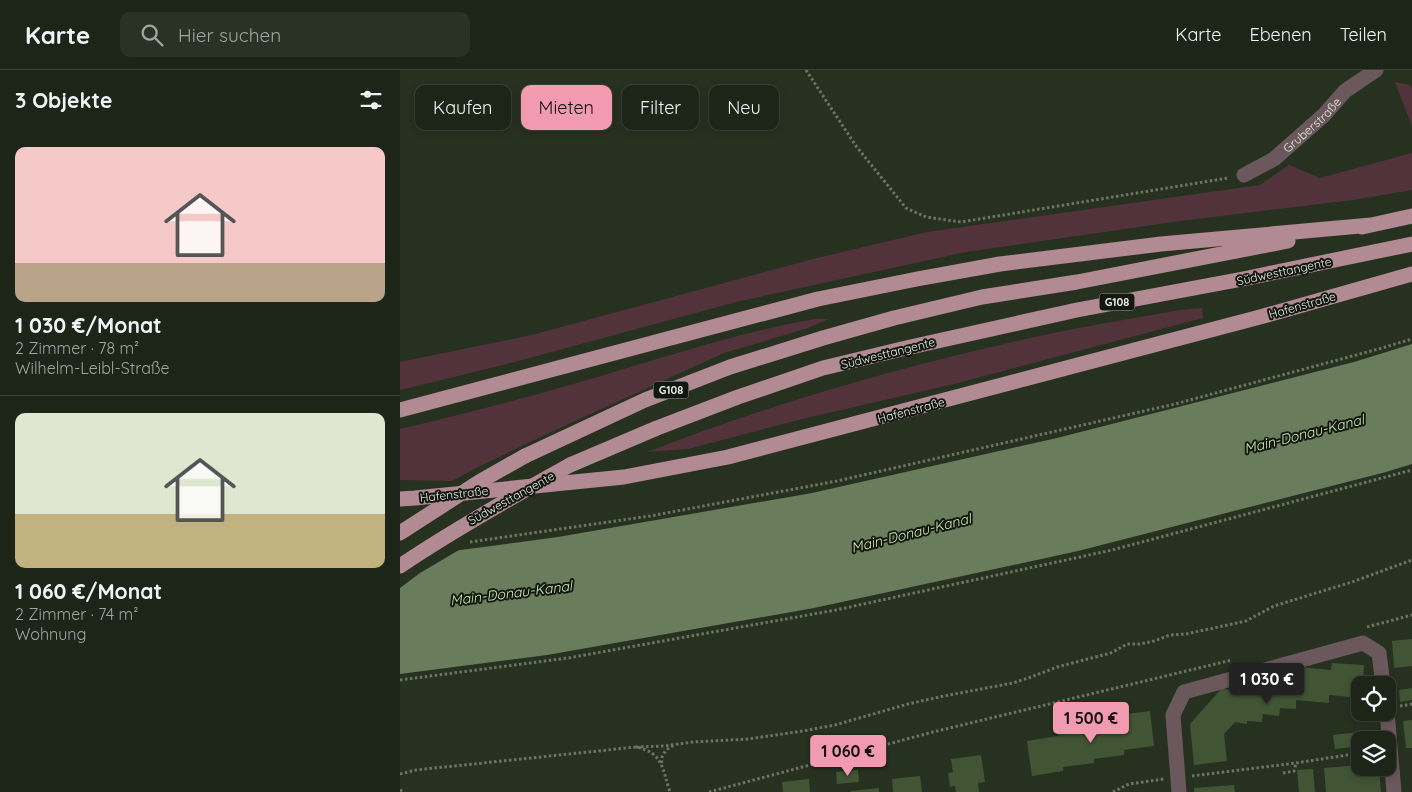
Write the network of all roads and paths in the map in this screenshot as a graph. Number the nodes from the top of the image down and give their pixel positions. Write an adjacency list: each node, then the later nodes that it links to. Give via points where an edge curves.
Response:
1 (806, 70): 3 (path, via 856,146 906,208 926,217 960,222)
2 (1376, 70): 3 (street, Gruberstraße, via 1345,92 1274,159)
3 (1244, 175)
4 (1412, 216): 5 (highway, G108)
5 (1371, 225): 9 (highway, via 1161,244 1000,264 917,279 818,299); 12 (highway, G108, bridge, via 1077,282 982,297 894,318 730,367 645,400 525,456)
6 (1412, 244): 15 (highway, Südwesttangente / G108, bridge, via 1077,310 823,368 729,400 570,466 446,535)
7 (1412, 274): 11 (highway, Hafenstraße, via 728,458 624,477)
8 (1412, 339): 13 (path, via 1175,404 838,481 650,516)
9 (400, 410)
10 (1412, 470): 20 (path, via 1112,550 836,610 568,658)
11 (400, 499)
12 (400, 533)
13 (467, 542)
14 (1412, 560): 22 (path, via 1274,606 1246,622 1127,644 1111,653 1013,683 908,704 803,731)
15 (400, 566)
16 (1412, 615): 17 (path)
17 (1362, 629)
18 (1238, 659): 33 (path, via 933,732)
19 (1382, 676): 29 (street, via 1379,653 1362,642 1184,692 1173,715)
20 (400, 680)
21 (1388, 721): 35 (street)
22 (675, 744): 23 (path); 26 (path, via 663,754)
23 (636, 747): 26 (path, via 657,756); 28 (path)
24 (1351, 754): 25 (path)
25 (1296, 763): 27 (path, via 1294,771); 29 (path)
26 (662, 766): 32 (path)
27 (1283, 773)
28 (400, 774)
29 (1178, 785): 34 (path, via 1129,784)
30 (400, 790): 31 (path)
31 (404, 792)
32 (670, 792)
33 (709, 792)
34 (1113, 792)
35 (1394, 792)

